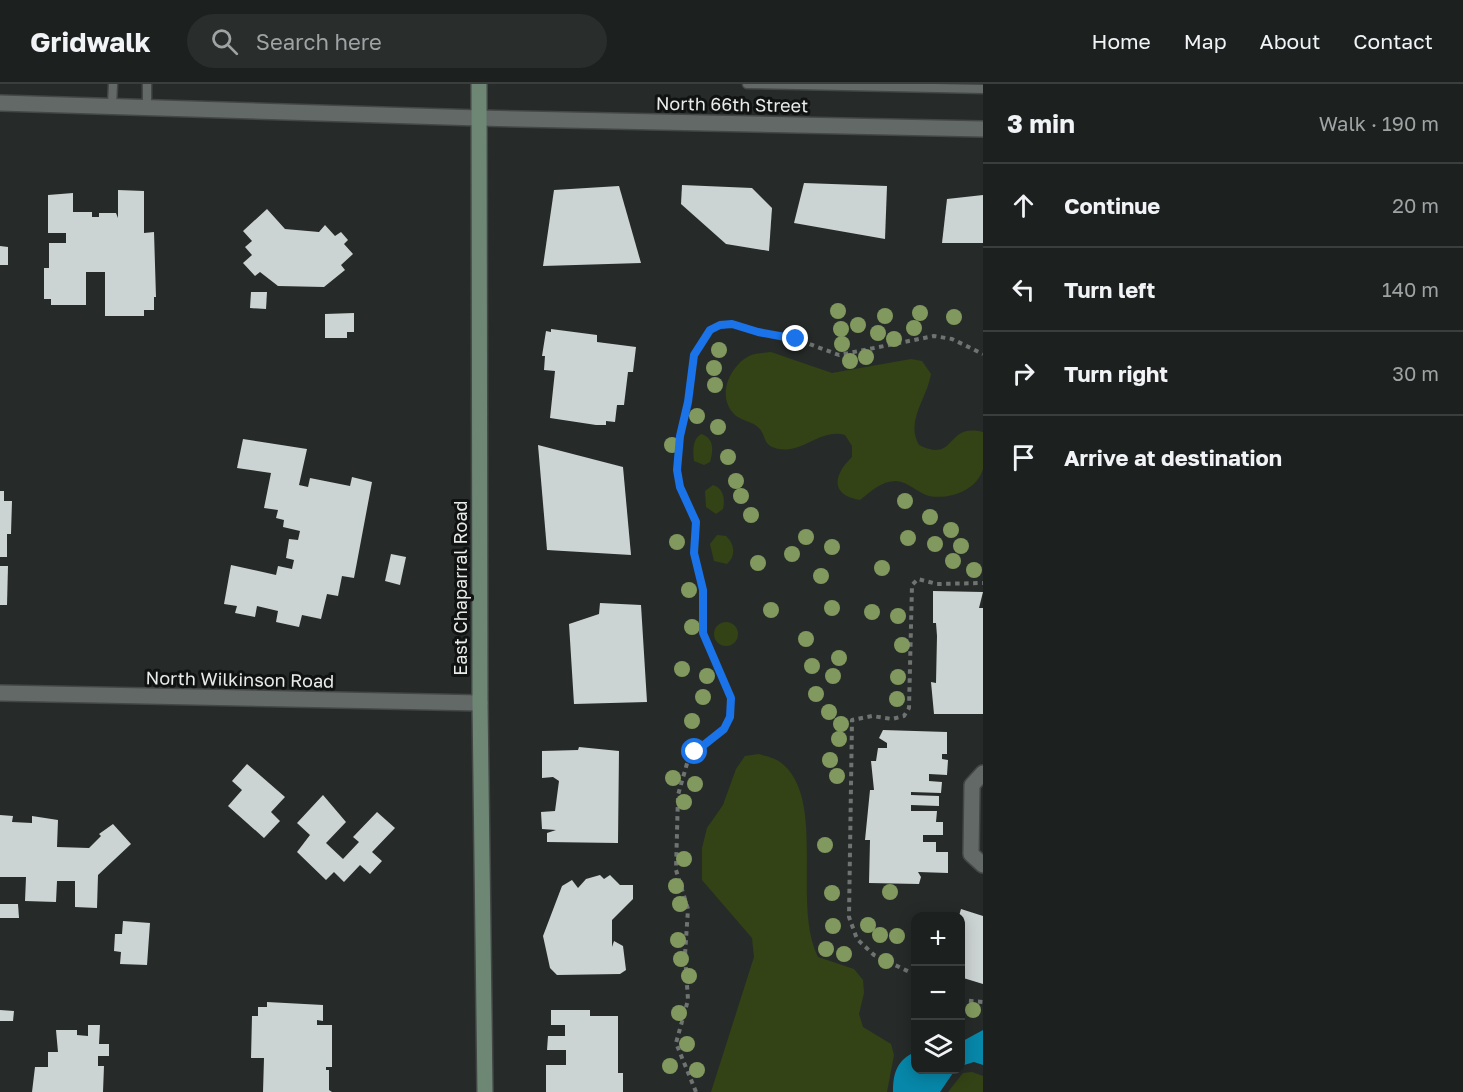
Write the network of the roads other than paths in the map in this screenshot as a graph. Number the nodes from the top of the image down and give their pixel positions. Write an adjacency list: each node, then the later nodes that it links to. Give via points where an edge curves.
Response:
1 (112, 84): 7 (lane)
2 (147, 84): 8 (lane)
3 (479, 84): 9 (main road, East Chaparral Road)
4 (747, 84): 5 (lane)
5 (983, 89)
6 (0, 103): 7 (street, North 66th Street)
7 (112, 106): 8 (street, North 66th Street)
8 (147, 107): 9 (street, North 66th Street)
9 (479, 118): 10 (street, North 66th Street); 12 (main road, East Chaparral Road)
10 (983, 129)
11 (0, 693): 12 (street, North Wilkinson Road)
12 (480, 703): 15 (main road, East Chaparral Road)
13 (983, 773): 14 (street, via 972,785 971,854)
14 (983, 865)
15 (486, 1092)

